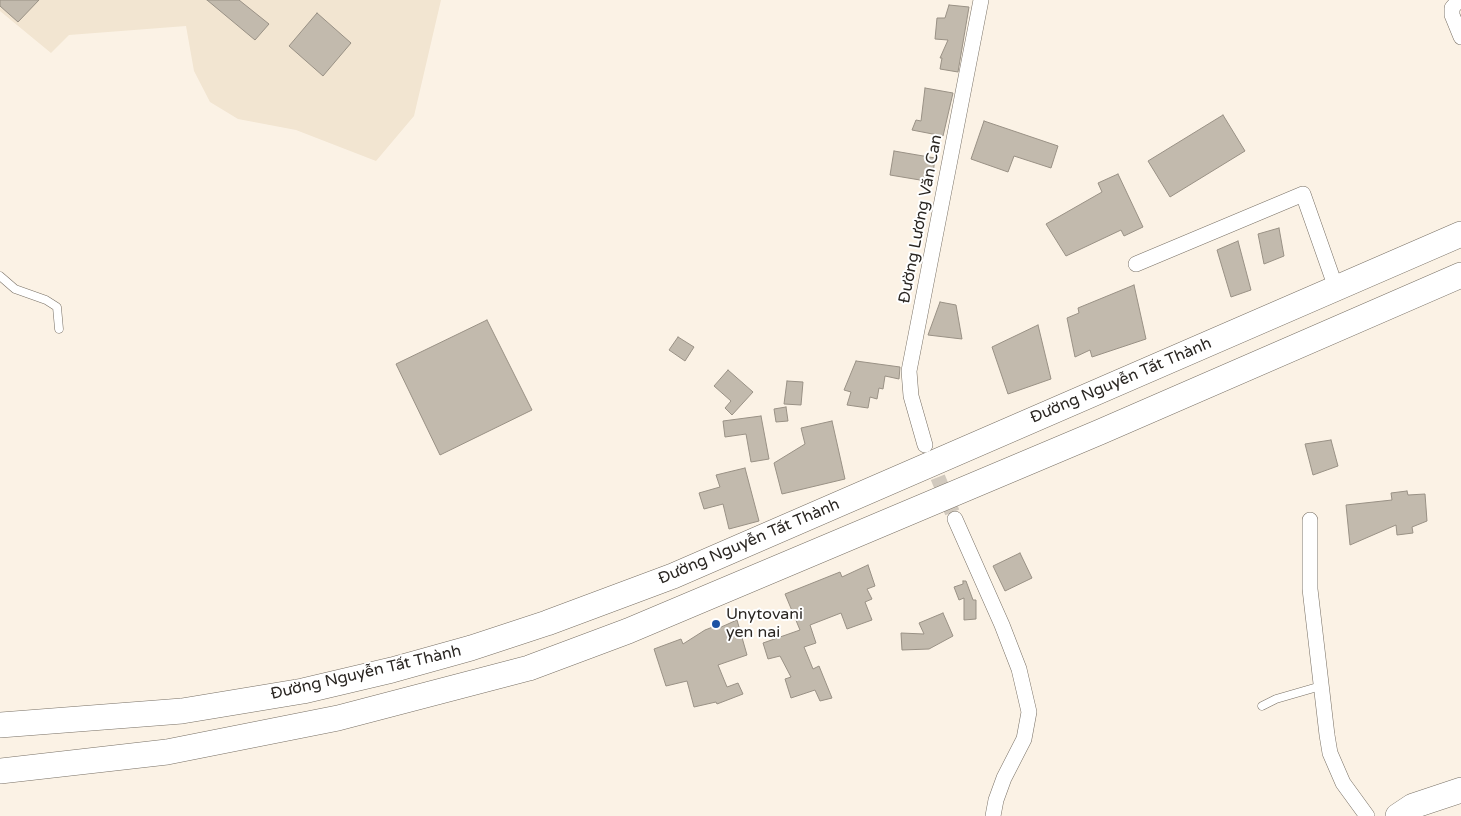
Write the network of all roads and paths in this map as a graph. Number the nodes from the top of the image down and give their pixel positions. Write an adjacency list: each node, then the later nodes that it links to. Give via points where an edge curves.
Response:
1 (981, 0): 12 (street, Đường Lương Văn Can, via 909,372 911,396)
2 (1459, 0): 3 (street, via 1452,8 1452,14)
3 (1461, 37)
4 (1461, 234): 8 (main road, Đường Nguyễn Tất Thành)
5 (1136, 264): 8 (street, via 1304,194)
6 (1461, 275): 11 (main road)
7 (0, 276): 9 (lane, via 15,289 56,307)
8 (1336, 288): 10 (main road, Đường Nguyễn Tất Thành)
9 (59, 329)
10 (1083, 398): 11 (main road); 15 (main road, Đường Nguyễn Tất Thành)
11 (1100, 432): 16 (main road)
12 (925, 445)
13 (955, 519): 22 (street, via 1019,669 1029,712 1024,739 1004,778)
14 (1310, 520): 17 (street, via 1309,575)
15 (673, 576): 16 (main road); 19 (main road, Đường Nguyễn Tất Thành, via 471,648 303,691 182,711)
16 (685, 607): 20 (main road, via 529,668 395,704 167,752)
17 (1321, 686): 18 (lane); 23 (street, via 1330,753 1342,783)
18 (1262, 706)
19 (0, 725)
20 (0, 771)
21 (1461, 790): 24 (main road, via 1413,806)
22 (993, 816)
23 (1367, 816)
24 (1398, 816)

